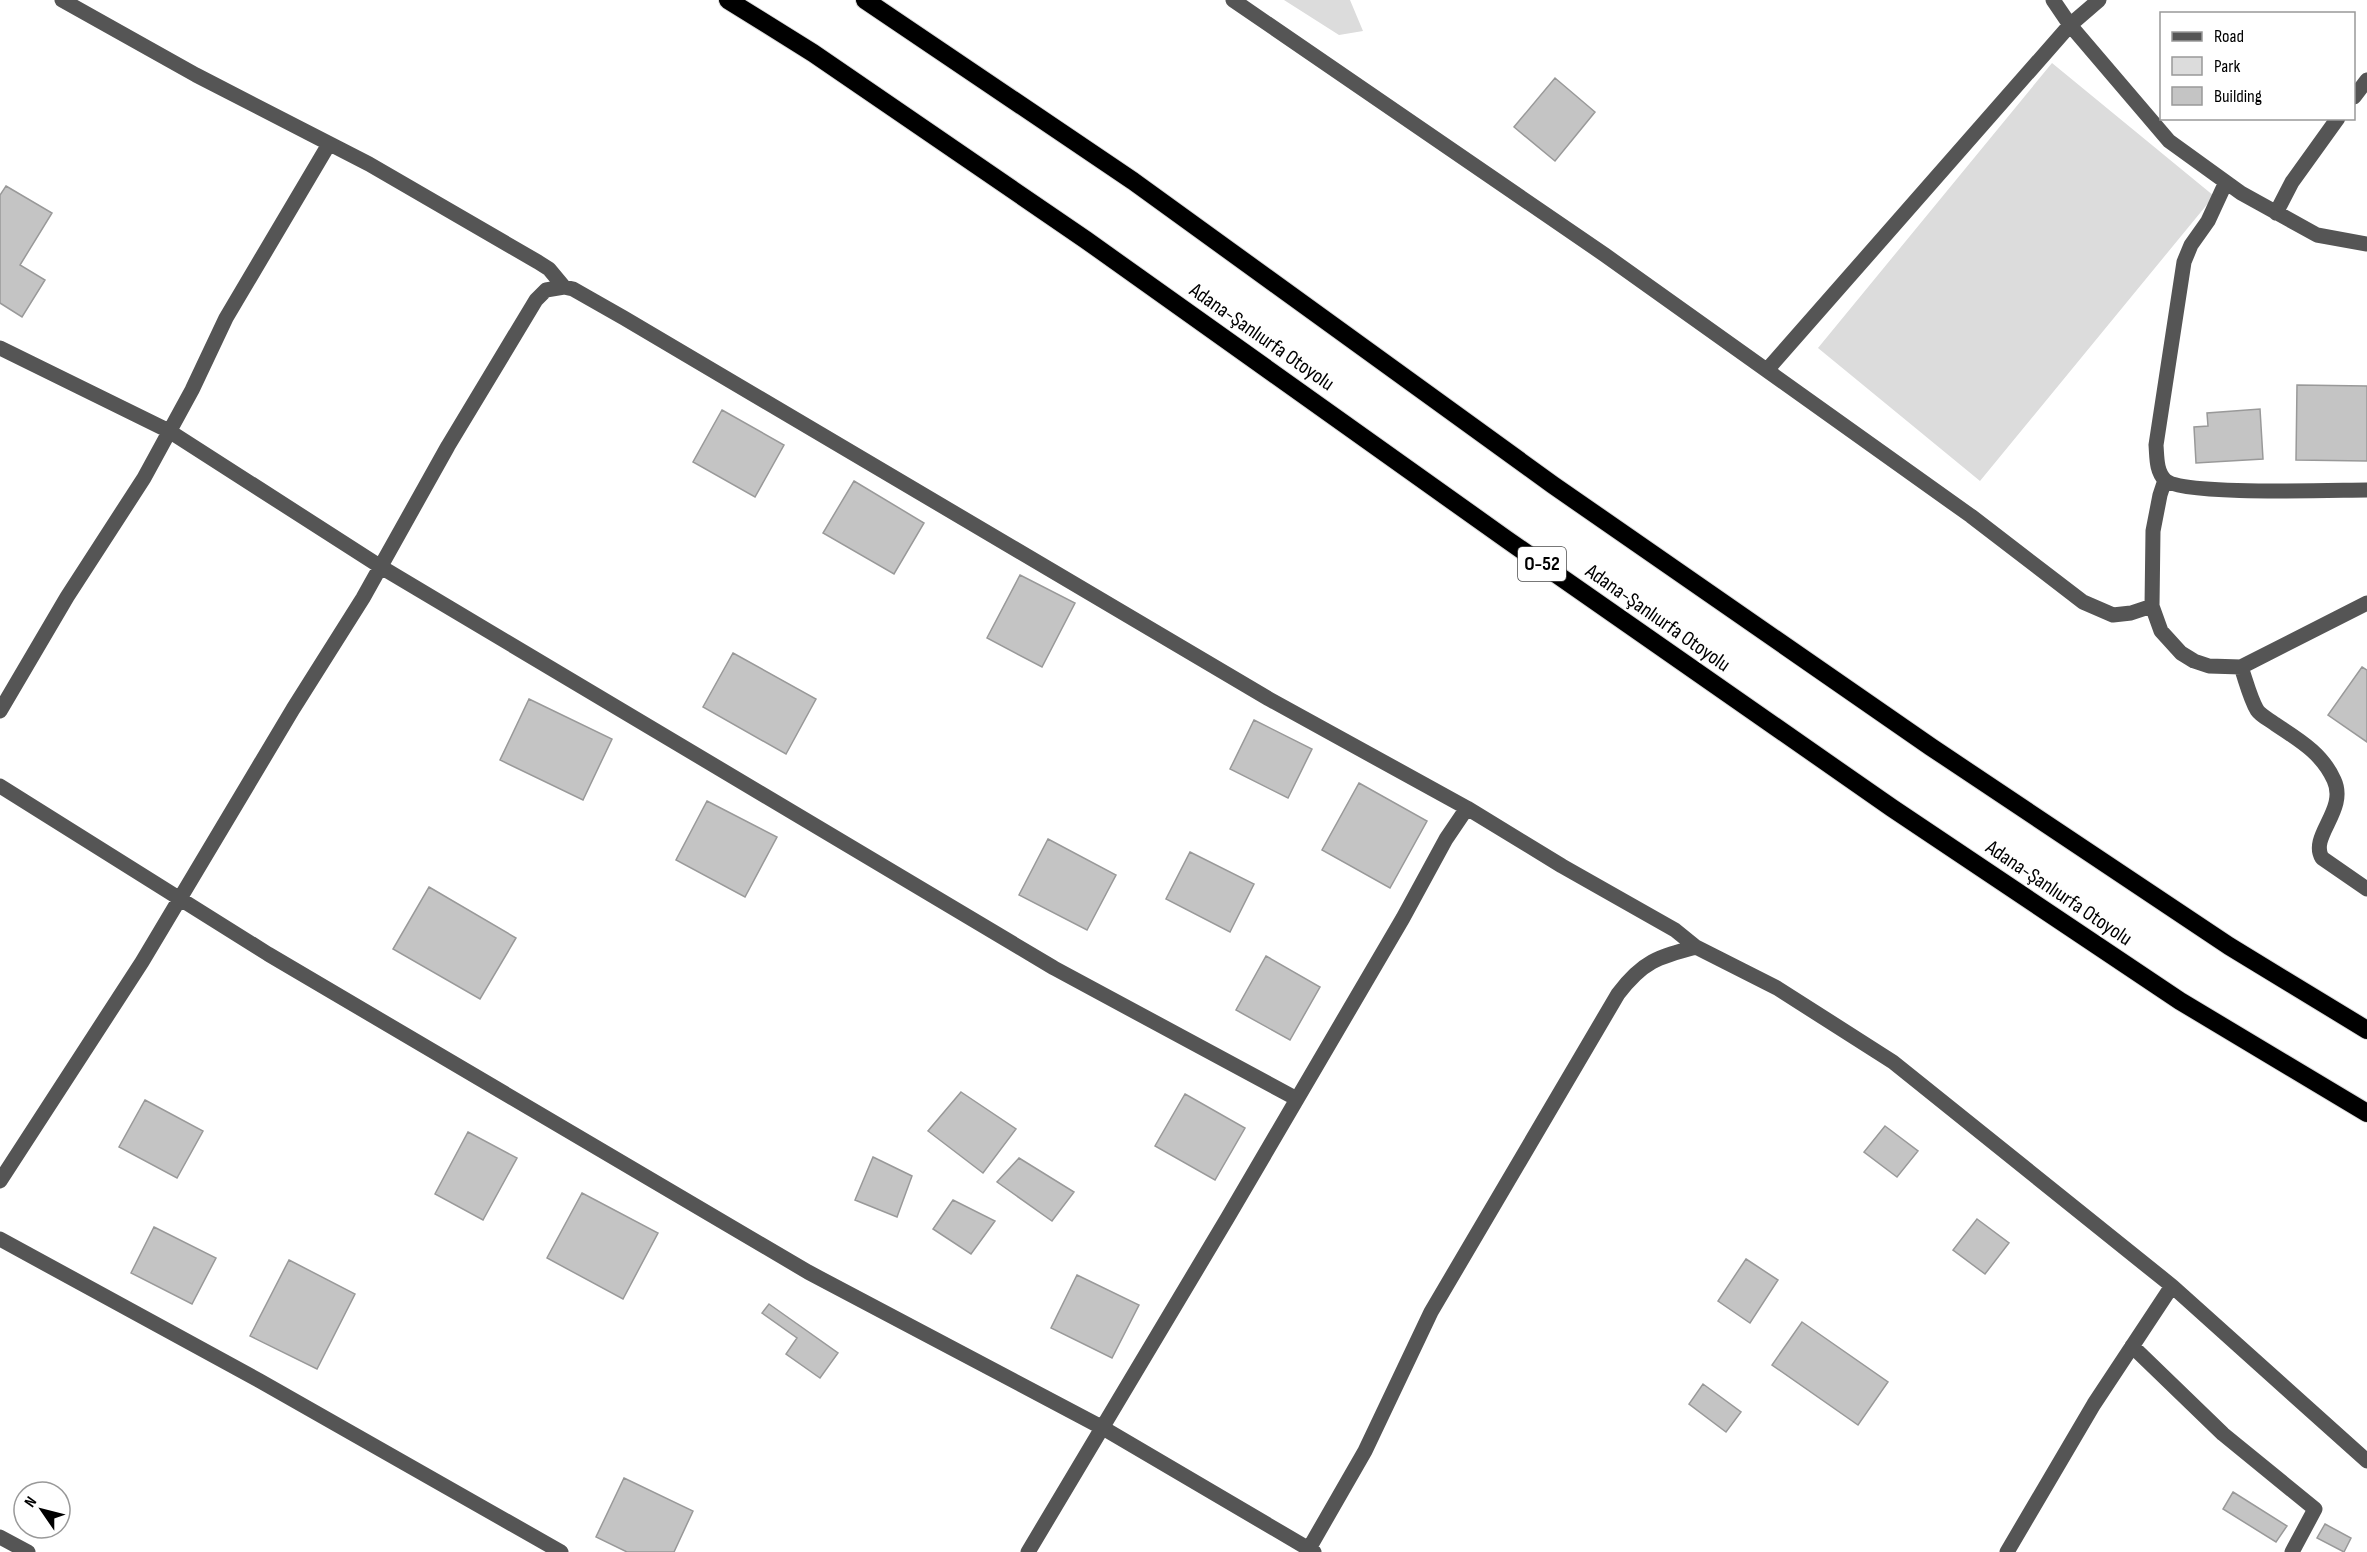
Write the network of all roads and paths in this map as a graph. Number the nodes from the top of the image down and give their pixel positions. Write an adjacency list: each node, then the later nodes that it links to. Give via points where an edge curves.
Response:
1 (62, 0): 11 (street)
2 (728, 0): 33 (highway, Adana-Şanlıurfa Otoyolu / O-52, via 813,53 1086,240 1892,808 2180,1001)
3 (865, 0): 31 (highway, via 1133,181 1553,485 1931,747 2229,946)
4 (1233, 0): 17 (street)
5 (2053, 0): 7 (street)
6 (2099, 0): 7 (street)
7 (2070, 25): 12 (street, via 2169,141); 17 (street)
8 (2367, 80): 9 (street)
9 (2355, 96)
10 (2337, 120): 13 (street, via 2292,182)
11 (329, 144): 15 (street, via 538,262); 18 (street, via 226,318)
12 (2226, 182): 13 (street); 19 (street, via 2184,262 2156,445 2158,468)
13 (2276, 213): 14 (street, via 2317,235)
14 (2367, 244)
15 (564, 287): 21 (street, via 546,290 536,300); 27 (street, via 624,318 1269,699)
16 (0, 348): 18 (street)
17 (1767, 370): 23 (street, via 1971,516 2083,602 2113,615)
18 (169, 431): 21 (street); 25 (street)
19 (2165, 480): 20 (street, via 2178,486 2218,490); 23 (street, via 2152,531)
20 (2367, 490)
21 (381, 567): 29 (street); 32 (street, via 1054,968)
22 (2367, 603): 24 (street)
23 (2152, 606): 24 (street, via 2162,631 2181,653 2209,666)
24 (2241, 667): 28 (street, via 2258,712 2312,749 2326,766 2337,796 2319,852)
25 (0, 711)
26 (0, 786): 29 (street)
27 (1467, 808): 30 (street, via 1675,930); 32 (street)
28 (2367, 889)
29 (179, 899): 34 (street, via 85,1053); 38 (street, via 808,1272)
30 (1696, 947): 36 (street, via 1778,988 1893,1062); 41 (street, via 1649,961 1618,994 1431,1312 1365,1451)
31 (2367, 1030)
32 (1297, 1099): 38 (street)
33 (2367, 1113)
34 (0, 1181)
35 (0, 1239): 43 (street)
36 (2172, 1286): 37 (street); 39 (street)
37 (2132, 1346): 45 (street); 46 (street, via 2223,1434 2315,1509)
38 (1103, 1428): 41 (street); 44 (street)
39 (2367, 1461)
40 (0, 1537): 42 (street)
41 (1310, 1551)
42 (28, 1552)
43 (561, 1552)
44 (1028, 1552)
45 (2007, 1552)
46 (2292, 1552)

